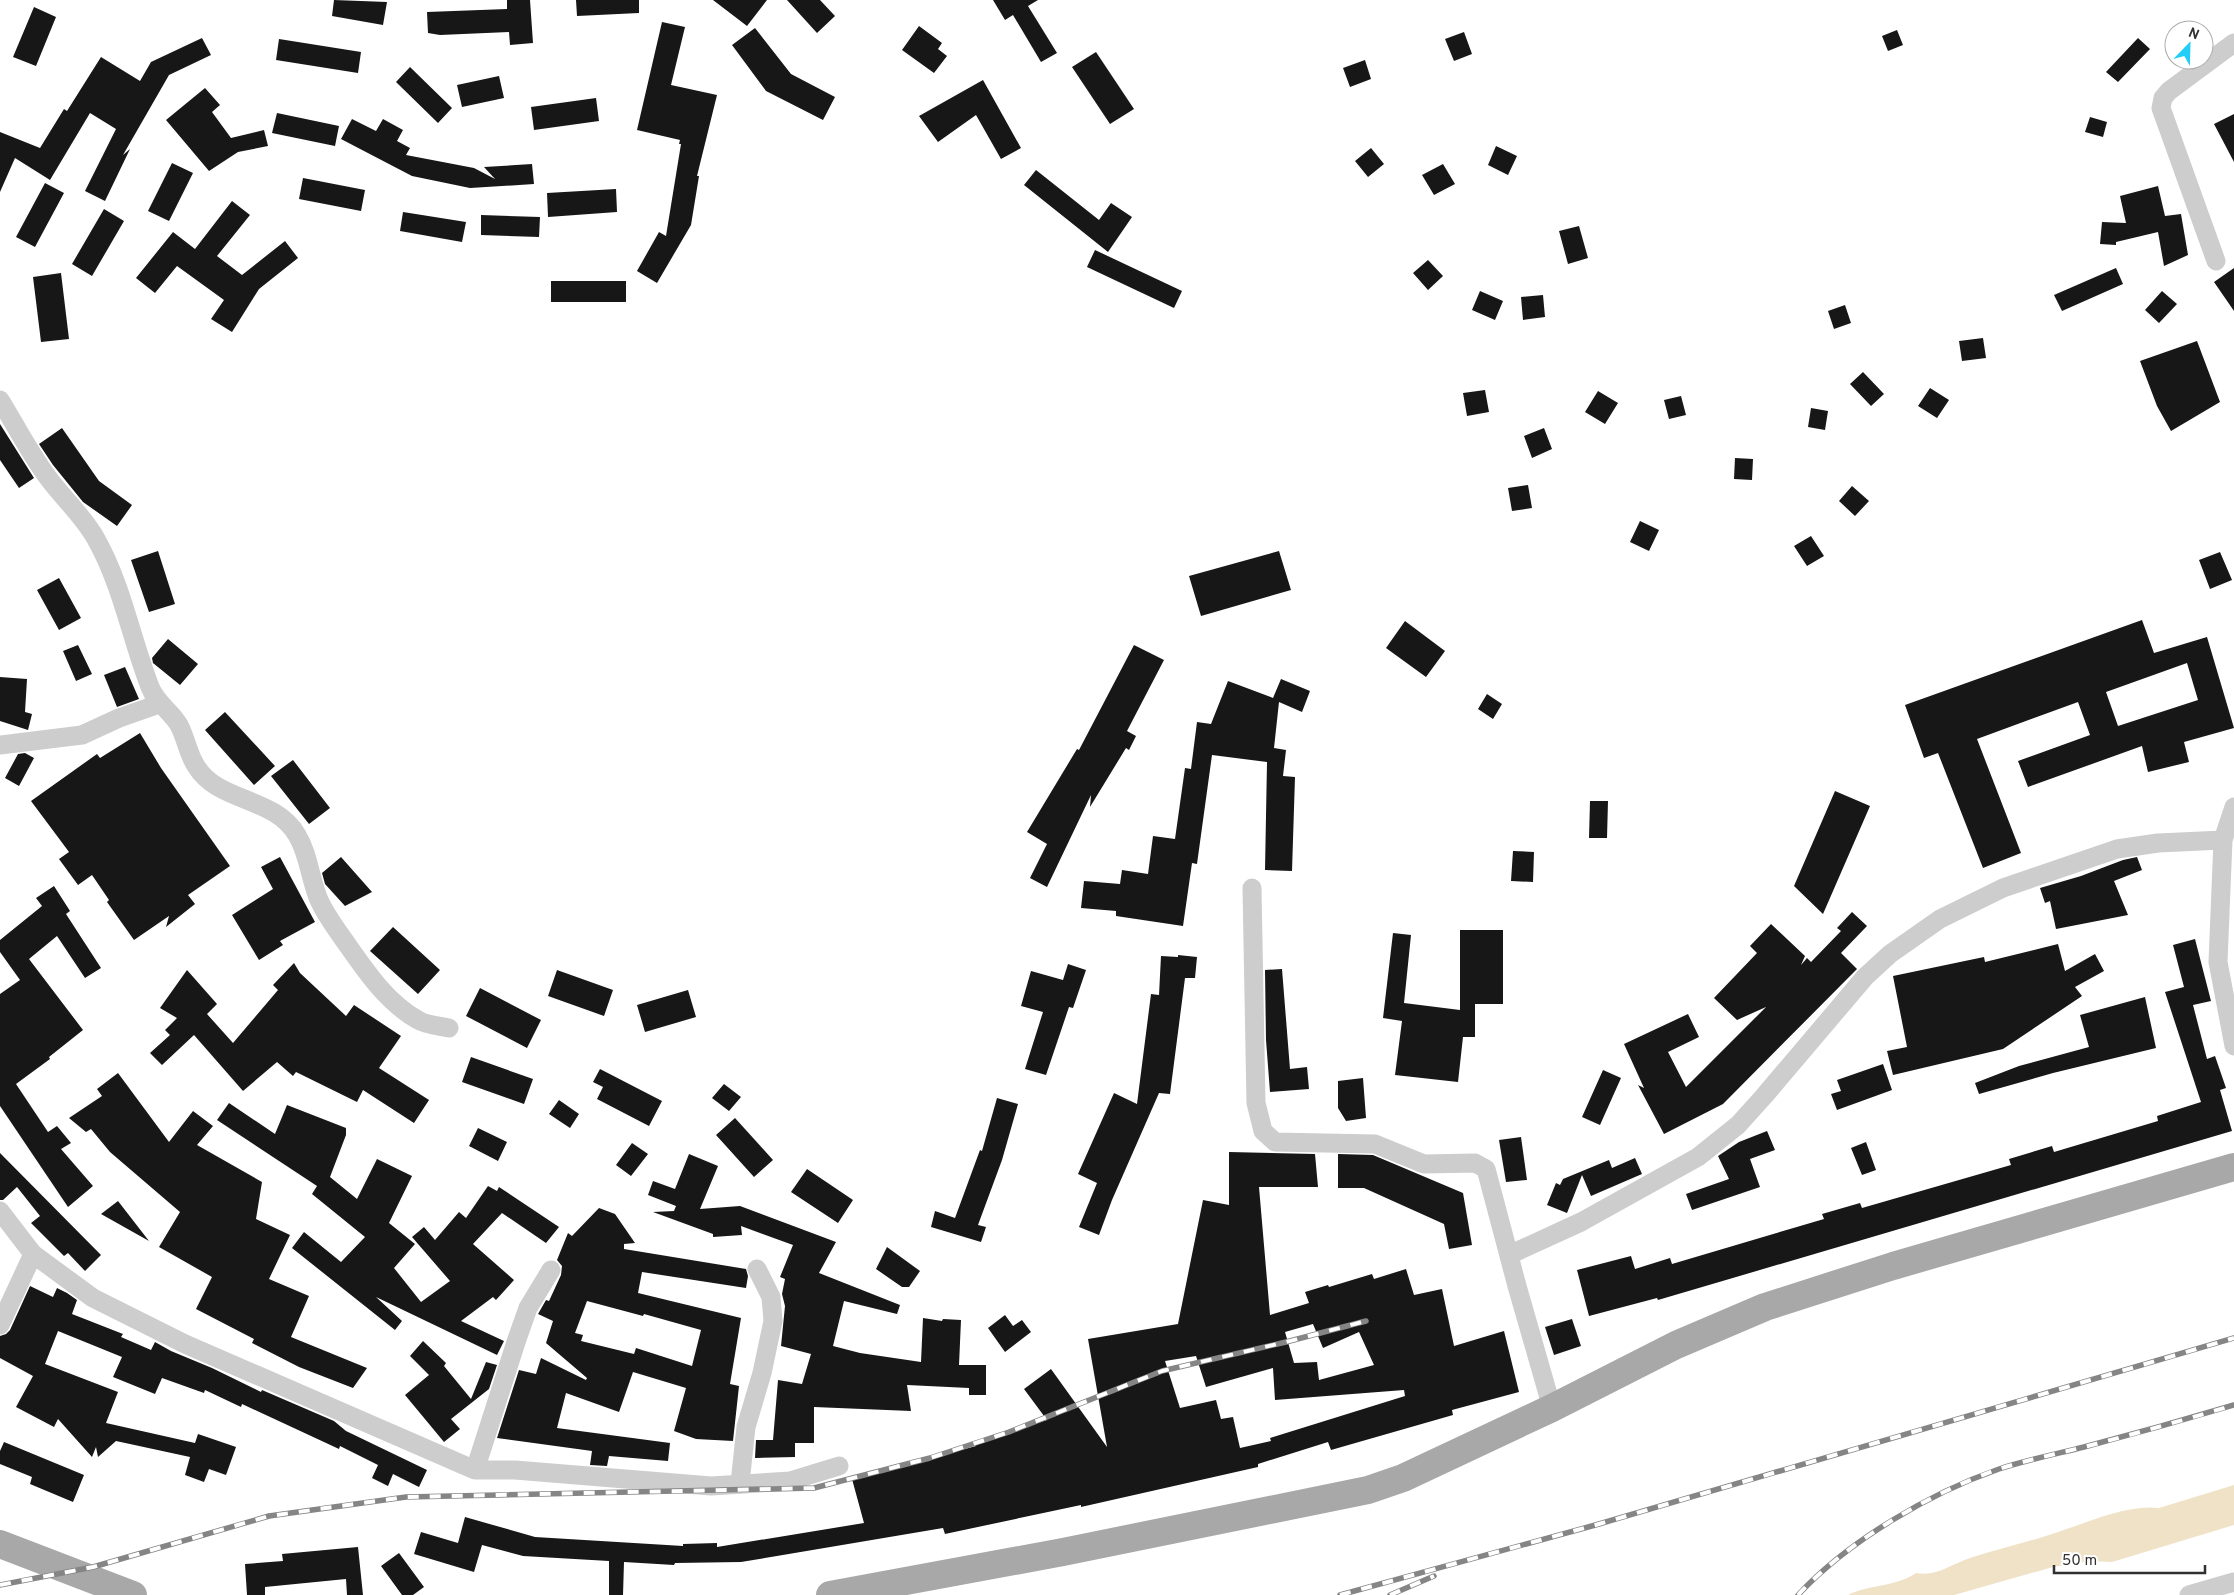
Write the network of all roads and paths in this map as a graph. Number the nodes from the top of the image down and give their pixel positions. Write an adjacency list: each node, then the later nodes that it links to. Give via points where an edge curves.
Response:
1 (2234, 43): 2 (street, via 2169,91 2161,108)
2 (2216, 261)
3 (0, 400): 4 (street, via 48,477 95,538 129,621 150,688)
4 (159, 704): 5 (street, via 82,735); 9 (street, via 178,724 196,766 206,779 286,820 297,834 318,899 372,980 398,1006 419,1021)
5 (0, 745)
6 (2234, 807): 7 (street)
7 (2223, 840): 10 (street, via 2218,962); 14 (street, via 2158,843 2117,849 2002,888 1940,919 1890,954 1865,977 1765,1096 1738,1125 1698,1157 1581,1222)
8 (1252, 888): 14 (street, via 1256,1103 1263,1131 1275,1142 1375,1144 1424,1164 1475,1163 1486,1169)
9 (449, 1028)
10 (2234, 1046)
11 (2234, 1167): 18 (main road, via 1893,1266 1765,1307 1676,1346)
12 (0, 1211): 13 (street)
13 (34, 1254): 17 (street); 20 (street, via 93,1298 185,1344)
14 (1509, 1255): 18 (street)
15 (756, 1269): 21 (street, via 771,1297 773,1320 746,1427)
16 (551, 1270): 20 (street, via 528,1308)
17 (0, 1325)
18 (1552, 1408): 25 (main road, via 1403,1478 1368,1490)
19 (839, 1466): 21 (street, via 790,1481)
20 (475, 1470): 21 (street, via 515,1470 711,1486)
21 (740, 1483)
22 (0, 1544): 24 (main road)
23 (2234, 1582): 26 (street)
24 (133, 1595)
25 (830, 1595)
26 (2189, 1595)

